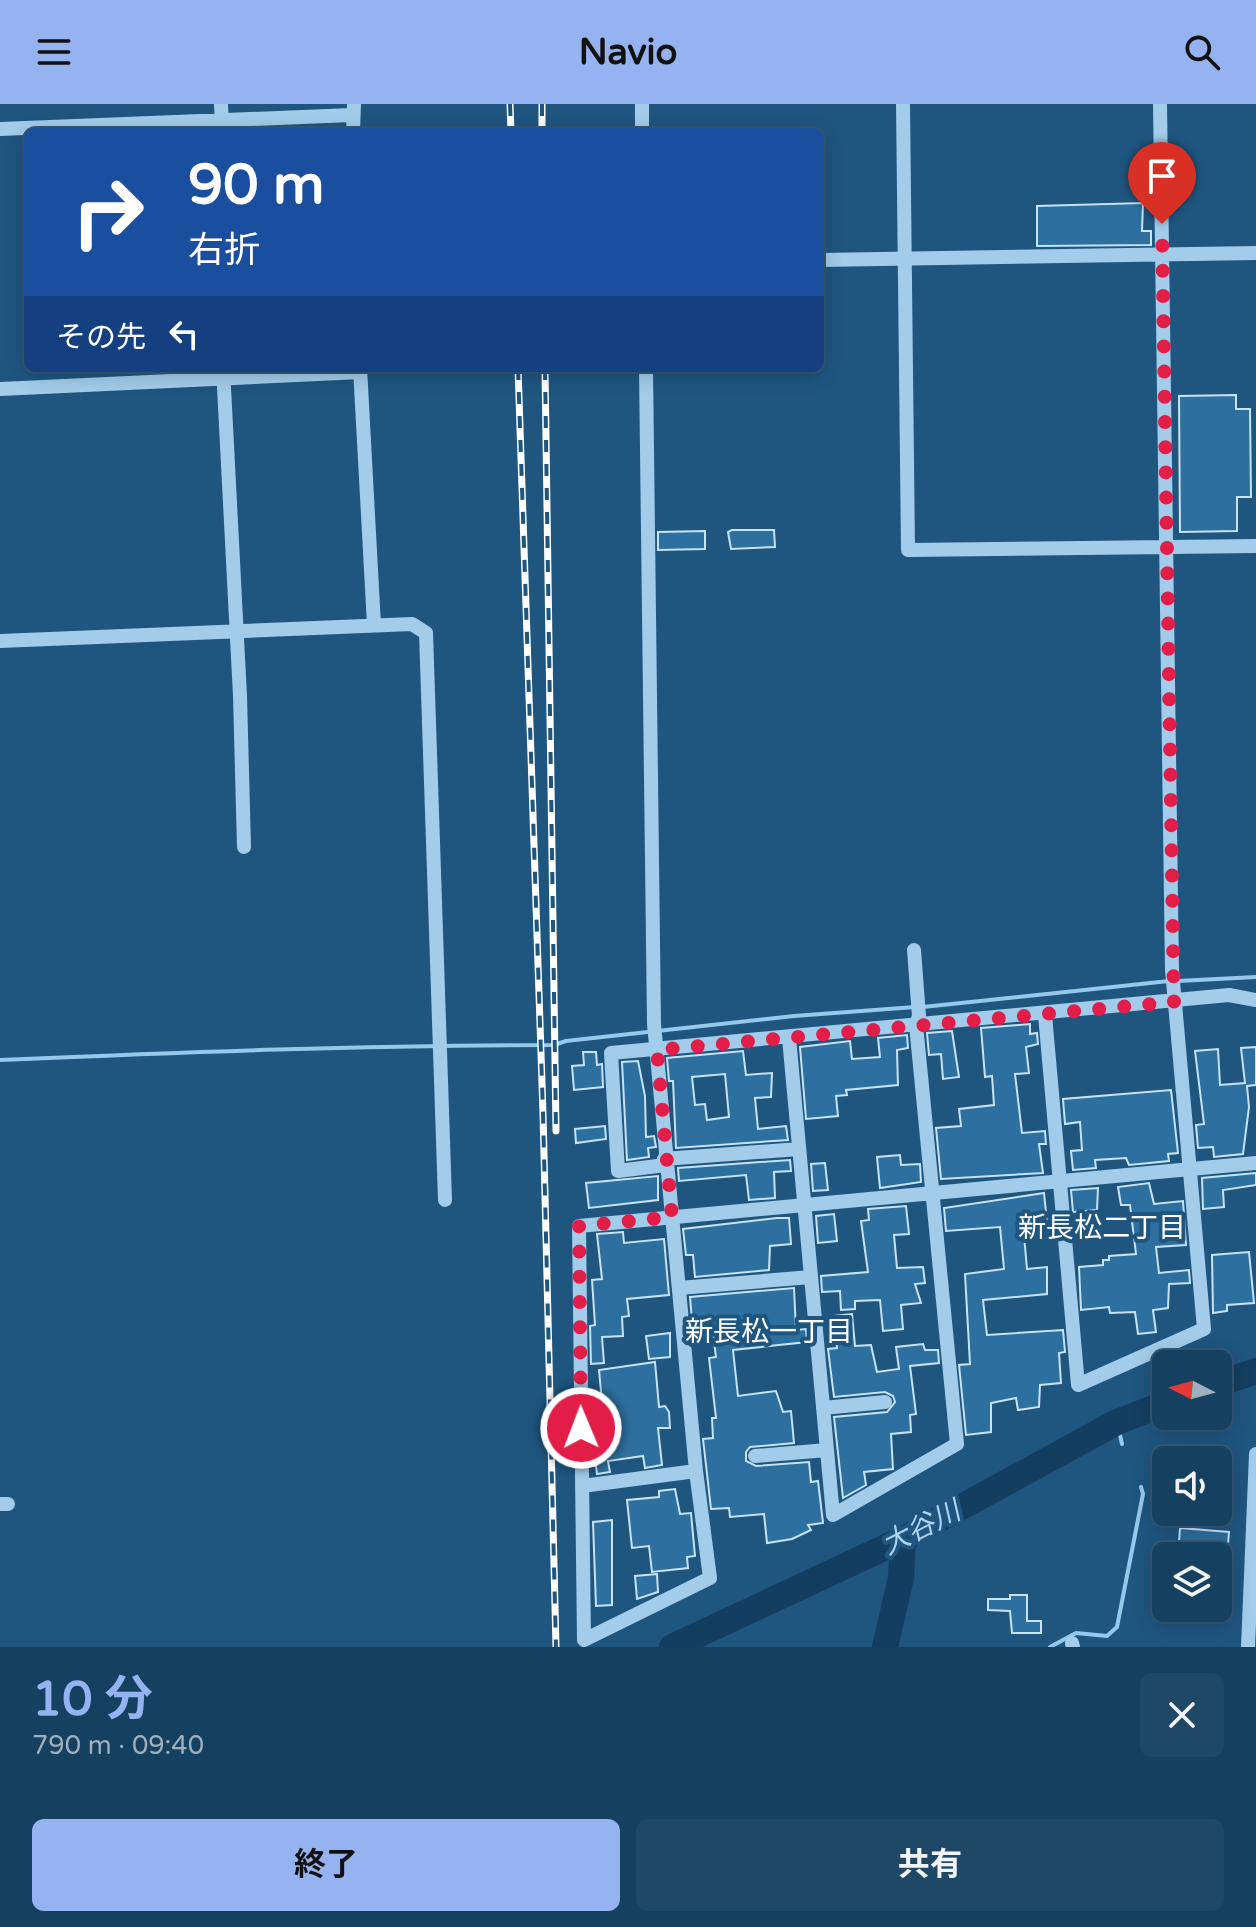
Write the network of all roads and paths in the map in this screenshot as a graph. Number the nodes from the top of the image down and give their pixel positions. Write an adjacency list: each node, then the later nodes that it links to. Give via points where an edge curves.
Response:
1 (221, 104): 6 (street)
2 (642, 104): 8 (street)
3 (903, 104): 14 (street)
4 (1160, 104): 11 (street)
5 (353, 110): 6 (street)
6 (222, 126): 7 (street)
7 (74, 128)
8 (642, 128)
9 (0, 129): 10 (street)
10 (24, 129)
11 (1162, 253): 12 (street); 14 (street); 21 (street)
12 (1256, 253)
13 (824, 260): 14 (street)
14 (903, 260): 21 (street, via 908,550)
15 (269, 372): 18 (street)
16 (360, 372): 22 (street)
17 (646, 372): 32 (street)
18 (223, 373): 19 (street); 23 (street)
19 (0, 389)
20 (1256, 546): 21 (street)
21 (1168, 549): 27 (street)
22 (374, 625): 23 (street); 39 (street, via 412,624 426,633)
23 (236, 632): 24 (street); 25 (street)
24 (0, 641)
25 (244, 847)
26 (914, 950): 30 (street)
27 (1174, 995): 28 (street); 29 (street); 36 (street)
28 (1256, 1000)
29 (1045, 1015): 30 (street); 37 (street)
30 (918, 1020): 31 (street); 38 (street)
31 (789, 1038): 32 (street); 33 (street)
32 (656, 1046): 34 (street); 34 (street, via 611,1053 618,1171)
33 (799, 1149): 34 (street); 40 (street)
34 (664, 1162): 41 (street)
35 (1256, 1163): 36 (street)
36 (1190, 1171): 37 (street); 37 (street, via 1204,1329 1078,1385)
37 (1060, 1183): 38 (street)
38 (931, 1192): 40 (street); 46 (street, via 957,1444 833,1515)
39 (445, 1200)
40 (804, 1206): 41 (street); 42 (street)
41 (672, 1217): 43 (street); 50 (street, via 579,1226)
42 (811, 1277): 43 (street); 45 (street)
43 (679, 1288): 49 (street)
44 (885, 1402): 45 (street)
45 (823, 1408): 46 (street)
46 (827, 1450): 48 (street)
47 (1256, 1454): 51 (street)
48 (755, 1456)
49 (696, 1471): 50 (street); 50 (street, via 710,1578 584,1640)
50 (582, 1486)
51 (1248, 1647)

